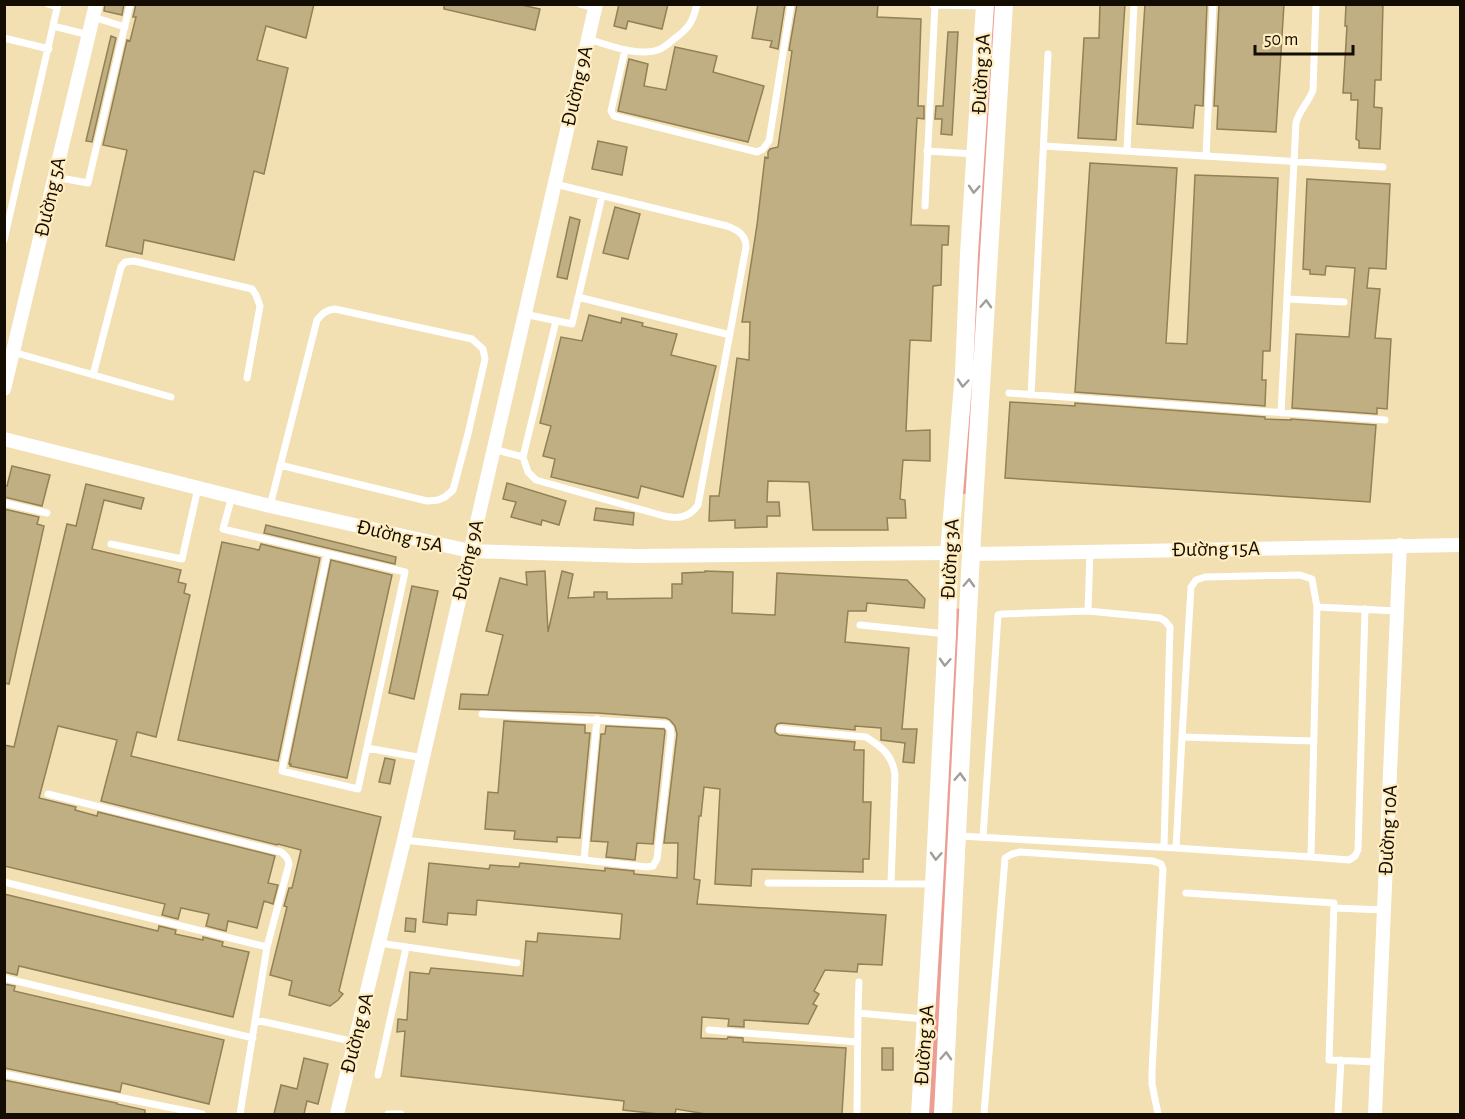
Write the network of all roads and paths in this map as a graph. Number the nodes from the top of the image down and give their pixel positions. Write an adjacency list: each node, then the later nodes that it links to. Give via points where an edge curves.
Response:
1 (48, 4): 12 (lane)
2 (130, 4): 16 (lane)
3 (580, 4): 13 (lane)
4 (697, 4): 21 (lane, via 690,26 661,49)
5 (791, 4): 21 (lane, via 769,141 757,152 614,116 611,111)
6 (1004, 4): 66 (street, Đường 3A, one-way to 6)
7 (1134, 4): 25 (lane)
8 (1213, 4): 27 (lane)
9 (1316, 4): 28 (lane, via 1313,90 1298,118)
10 (934, 5): 11 (lane); 24 (lane)
11 (985, 5): 26 (street, Đường 3A)
12 (58, 6): 15 (lane)
13 (596, 6): 19 (street, Đường 9A)
14 (94, 11): 16 (lane); 17 (street, Đường 5A)
15 (53, 26): 17 (lane); 20 (lane)
16 (125, 27): 30 (lane, via 88,183)
17 (89, 35): 30 (street, Đường 5A)
18 (4, 38): 20 (lane)
19 (588, 39): 21 (lane); 31 (street, Đường 9A)
20 (49, 49): 34 (lane)
21 (625, 50)
22 (1048, 54): 23 (lane)
23 (1044, 146): 25 (lane); 46 (lane)
24 (927, 151): 26 (lane); 33 (lane)
25 (1127, 151): 27 (lane)
26 (976, 154): 64 (street, Đường 3A, one-way to 64)
27 (1206, 156): 28 (lane)
28 (1294, 161): 29 (lane); 36 (lane)
29 (1383, 167)
30 (55, 177): 41 (street, Đường 5A)
31 (555, 184): 32 (lane); 38 (street, Đường 9A)
32 (602, 196): 35 (lane); 40 (lane, via 727,226 742,235 746,247)
33 (924, 206)
34 (4, 240)
35 (578, 297): 39 (lane, via 572,324); 40 (lane)
36 (1287, 299): 37 (lane); 48 (lane)
37 (1344, 302)
38 (524, 314): 39 (lane); 51 (street, Đường 9A)
39 (556, 321): 52 (lane)
40 (730, 336): 52 (lane, via 698,505 688,515 671,518 536,480 528,472)
41 (13, 352): 42 (lane); 44 (street, Đường 5A)
42 (93, 375): 43 (lane, via 121,267 134,261 252,289 260,306); 47 (lane)
43 (247, 378)
44 (5, 383)
45 (1009, 393): 46 (lane)
46 (1031, 395): 48 (lane)
47 (171, 397)
48 (1281, 413): 49 (lane)
49 (1385, 420)
50 (4, 439): 54 (street, Đường 15A)
51 (493, 449): 52 (lane); 62 (street, Đường 9A)
52 (523, 457)
53 (280, 465): 53 (lane, via 427,501 445,497 453,490 464,452 485,359 483,349 472,339 328,309 317,320); 57 (lane)
54 (198, 488): 55 (street, Đường 15A); 59 (lane, via 182,559)
55 (232, 496): 57 (street, Đường 15A); 65 (lane, via 223,530)
56 (4, 503): 58 (lane)
57 (270, 506): 62 (street, Đường 15A)
58 (47, 513)
59 (111, 544)
60 (1400, 545): 61 (street, Đường 15A); 63 (street, Đường 15A); 70 (street, Đường 10A)
61 (1461, 545)
62 (470, 551): 64 (street, Đường 15A, via 633,556); 79 (street, Đường 9A)
63 (1090, 552): 66 (street, Đường 15A); 69 (lane)
64 (949, 553): 66 (street); 72 (street, Đường 3A)
65 (327, 554): 78 (lane, via 405,572); 78 (lane, via 282,771 358,789)
66 (970, 554): 81 (street, Đường 3A, one-way to 66)
67 (1317, 607): 68 (lane); 76 (lane, via 1312,579 1300,575 1196,580 1191,587); 77 (lane)
68 (1365, 609): 70 (lane); 86 (lane, via 1358,850 1349,860)
69 (1088, 611): 82 (lane, via 998,615); 84 (lane, via 1160,618 1170,627)
70 (1397, 611): 94 (street, Đường 10A)
71 (860, 625): 72 (lane)
72 (947, 634): 91 (street, Đường 3A, one-way to 91)
73 (482, 714): 74 (lane)
74 (597, 719): 87 (lane); 87 (lane, via 666,724 671,734 657,859 653,866)
75 (780, 729): 90 (lane, via 866,737 889,757 895,775)
76 (1182, 737): 77 (lane); 85 (lane)
77 (1314, 741): 86 (lane)
78 (367, 748): 79 (lane)
79 (423, 758): 83 (street, Đường 9A)
80 (48, 794): 96 (lane, via 286,855 289,864)
81 (957, 836): 82 (lane); 119 (street, Đường 3A, one-way to 81)
82 (983, 837): 84 (lane)
83 (404, 840): 87 (lane); 95 (street, Đường 9A)
84 (1164, 847): 85 (lane)
85 (1176, 848): 86 (lane)
86 (1311, 857)
87 (584, 860)
88 (4, 882): 96 (lane)
89 (768, 883): 90 (lane)
90 (891, 883): 91 (lane)
91 (934, 884): 102 (street, Đường 3A)
92 (1186, 893): 93 (lane, via 1334,903)
93 (1334, 908): 94 (lane); 108 (lane, via 1329,1060)
94 (1384, 910): 109 (street, Đường 10A)
95 (379, 943): 97 (lane); 106 (street, Đường 9A)
96 (267, 947): 103 (lane)
97 (406, 948): 98 (lane); 111 (lane)
98 (517, 963)
99 (4, 978): 105 (lane)
100 (859, 982): 101 (lane)
101 (858, 1013): 102 (lane); 107 (lane)
102 (926, 1019): 118 (street, Đường 3A)
103 (256, 1020): 105 (lane); 106 (lane)
104 (709, 1030): 107 (lane)
105 (253, 1038): 114 (lane)
106 (355, 1042): 115 (street, Đường 9A)
107 (857, 1042): 112 (lane)
108 (1341, 1060): 109 (lane); 122 (lane)
109 (1378, 1062): 123 (street, Đường 10A)
110 (4, 1074): 113 (lane)
111 (378, 1075)
112 (857, 1112)
113 (202, 1114)
114 (240, 1114)
115 (337, 1114)
116 (388, 1114): 117 (lane)
117 (401, 1114)
118 (920, 1114)
119 (943, 1114)
120 (984, 1114): 121 (lane, via 1005,858 1020,852 1161,864 1152,1071)
121 (1158, 1114)
122 (1338, 1114)
123 (1375, 1114)

